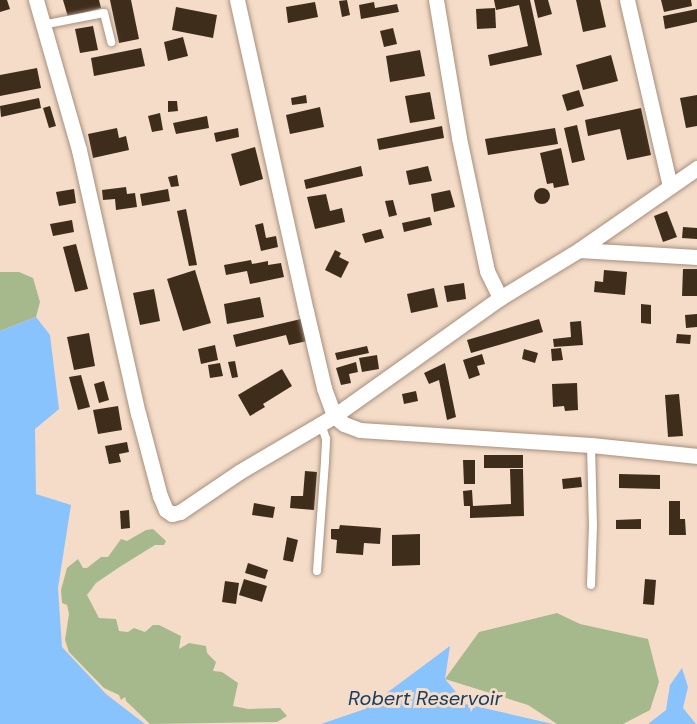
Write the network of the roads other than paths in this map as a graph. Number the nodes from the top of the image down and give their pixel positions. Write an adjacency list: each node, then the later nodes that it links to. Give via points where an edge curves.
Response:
1 (36, 0): 5 (street)
2 (237, 0): 12 (street)
3 (436, 0): 11 (street, via 487,271)
4 (627, 0): 8 (street)
5 (42, 25): 6 (lane, via 104,13); 12 (street, via 79,150 124,356 166,510 180,512)
6 (111, 42)
7 (697, 168): 8 (street)
8 (670, 186): 9 (street)
9 (579, 250): 10 (street); 11 (street)
10 (697, 257)
11 (500, 298): 12 (street)
12 (328, 420): 13 (street, via 360,430); 15 (lane)
13 (591, 445): 14 (street); 16 (lane)
14 (697, 456)
15 (317, 571)
16 (591, 585)

